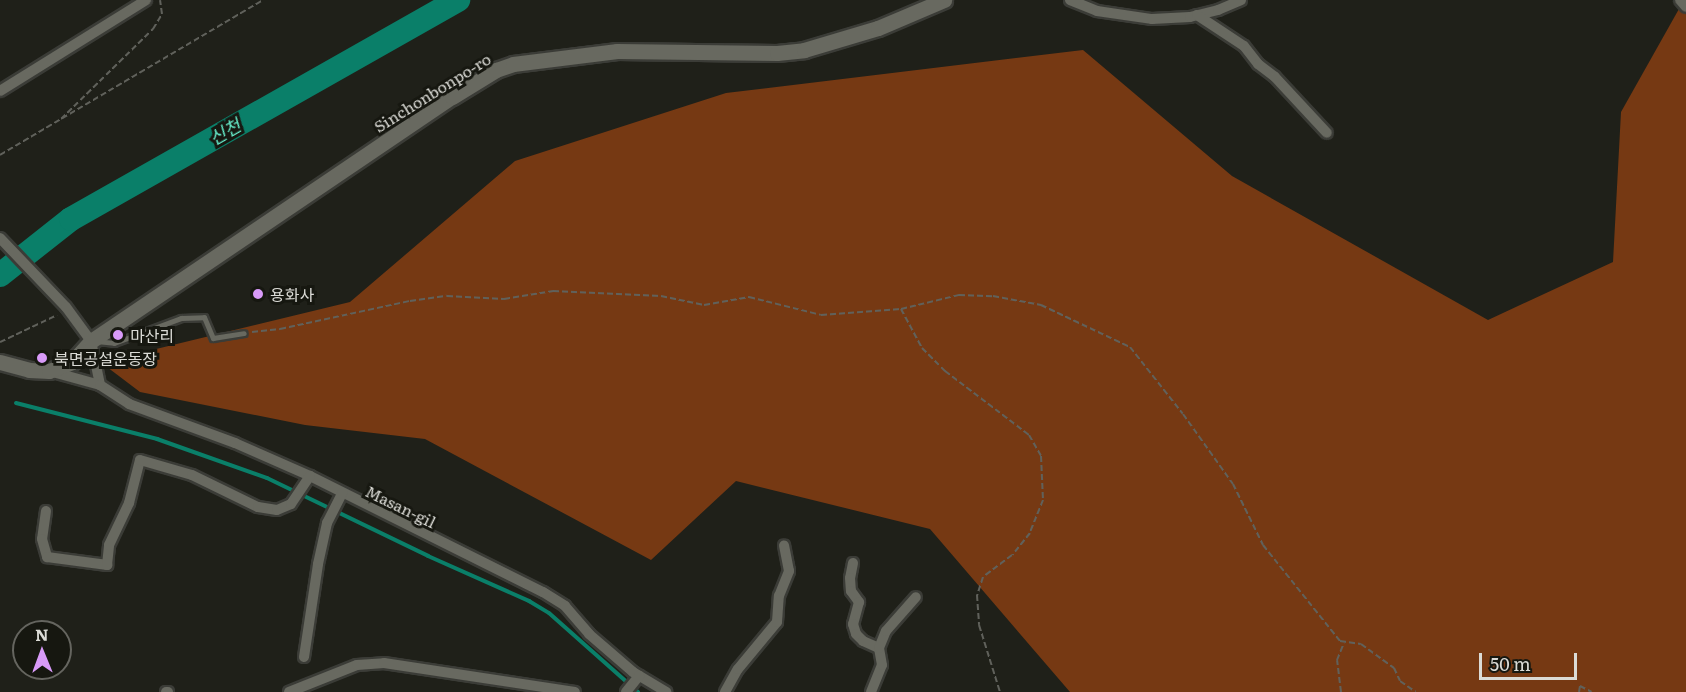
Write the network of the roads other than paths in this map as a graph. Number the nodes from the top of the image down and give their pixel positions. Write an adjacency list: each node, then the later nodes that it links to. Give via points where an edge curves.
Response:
1 (146, 0): 8 (street)
2 (944, 0): 12 (main road, Sinchonbonpo-ro, via 878,28 804,50 617,51 540,59 496,70)
3 (1070, 0): 7 (street, via 1097,11 1152,19)
4 (1241, 0): 7 (street)
5 (1680, 0): 6 (street)
6 (1686, 7)
7 (1197, 15): 9 (street, via 1244,46)
8 (0, 91)
9 (1327, 133)
10 (0, 238): 12 (street, via 67,308)
11 (244, 333): 12 (lane, via 213,338 204,317 181,318 114,343)
12 (92, 341): 14 (main road, Sinchonbonpo-ro, via 72,362); 15 (street)
13 (0, 362): 14 (main road, Sinchonbonpo-ro, via 29,370)
14 (49, 370): 15 (street, Masan-gil)
15 (100, 385): 16 (street, Masan-gil, via 129,404)
16 (310, 476): 17 (street, Masan-gil); 18 (street, via 291,504 277,510 258,507 192,475 140,460 129,502 110,545 107,565 47,557 42,539)
17 (339, 498): 23 (street, via 327,523); 24 (street, Masan-gil, via 543,592 565,606)
18 (46, 511)
19 (784, 545): 28 (street, via 789,571 779,596 777,622 738,669)
20 (853, 563): 22 (street, via 851,591 859,602 853,624 856,634)
21 (916, 597): 22 (street, via 886,631)
22 (879, 648): 29 (street, via 882,664)
23 (304, 657)
24 (632, 684): 27 (street, Masan-gil)
25 (289, 692): 26 (street, via 357,665 384,663)
26 (575, 692)
27 (666, 692)
28 (725, 692)
29 (871, 692)

